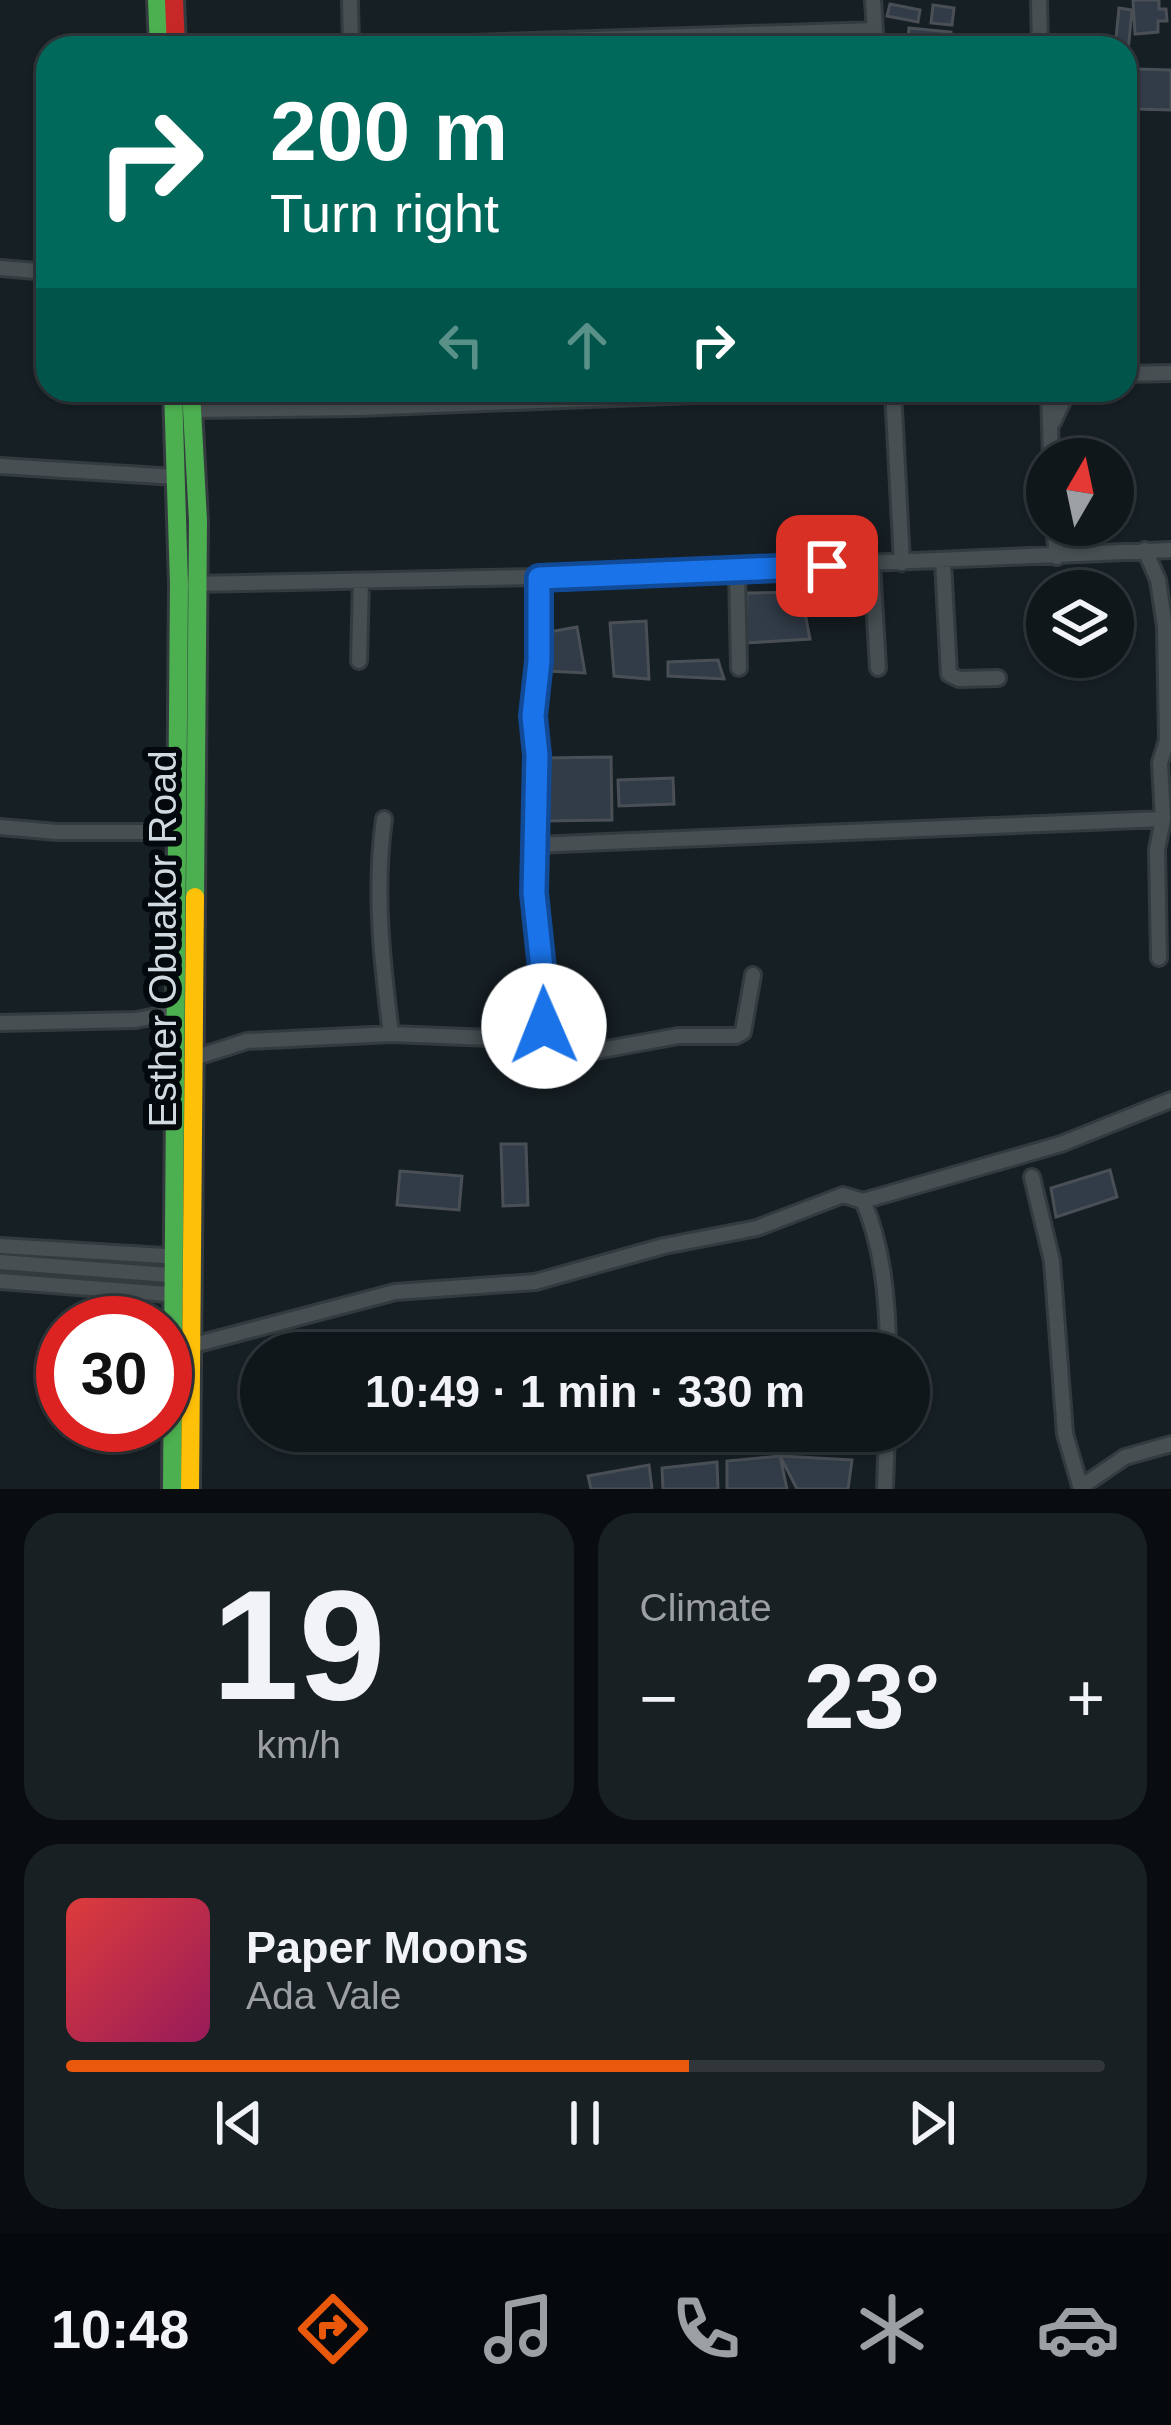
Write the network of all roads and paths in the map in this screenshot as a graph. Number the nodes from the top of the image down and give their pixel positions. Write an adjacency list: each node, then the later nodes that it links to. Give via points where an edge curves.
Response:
1 (158, 0): 7 (street)
2 (174, 0): 8 (street)
3 (350, 0): 9 (street)
4 (873, 0): 6 (street)
5 (1039, 0): 12 (street)
6 (875, 30): 10 (street); 11 (street)
7 (159, 36)
8 (176, 36)
9 (351, 36)
10 (678, 36)
11 (875, 36)
12 (1040, 36)
13 (0, 268): 14 (street)
14 (36, 271)
15 (1171, 373): 16 (street)
16 (1137, 374)
17 (173, 402): 29 (street, Esther Obuakor Road)
18 (191, 402): 40 (street, Esther Obuakor Road)
19 (233, 402): 25 (street)
20 (358, 402): 25 (street)
21 (513, 402): 25 (street)
22 (894, 402): 35 (street)
23 (1050, 402): 26 (street)
24 (1062, 402): 26 (street)
25 (358, 408)
26 (1051, 427): 27 (street)
27 (1051, 438)
28 (0, 466): 29 (street)
29 (176, 477): 40 (street, Esther Obuakor Road)
30 (1056, 546): 33 (street)
31 (1145, 550): 32 (street); 33 (street); 46 (street, via 1165,627)
32 (1171, 550)
33 (1057, 557): 34 (street)
34 (943, 562): 35 (street); 44 (street, via 949,674)
35 (902, 563): 36 (street)
36 (872, 565): 37 (street); 43 (street)
37 (737, 569): 38 (street); 42 (street)
38 (539, 578): 39 (street); 49 (street)
39 (361, 581): 40 (street); 41 (street)
40 (188, 584): 48 (street, Esther Obuakor Road); 56 (street, Esther Obuakor Road)
41 (359, 661)
42 (739, 668)
43 (878, 668)
44 (998, 678)
45 (384, 819): 54 (street, via 380,936)
46 (1163, 819): 49 (street); 50 (street)
47 (0, 827): 48 (street)
48 (178, 832): 52 (street, Esther Obuakor Road)
49 (534, 844): 55 (street, via 546,1006)
50 (1159, 958)
51 (753, 975): 55 (street, via 736,1036 658,1038 596,1051)
52 (177, 1012): 53 (street); 62 (street, Esther Obuakor Road)
53 (0, 1023)
54 (391, 1034): 55 (street); 56 (street, via 247,1041)
55 (538, 1040)
56 (194, 1058): 62 (street, Esther Obuakor Road)
57 (1171, 1100): 59 (street, via 1061,1144)
58 (1032, 1178): 70 (street, via 1052,1261 1064,1434)
59 (863, 1201): 65 (street); 66 (street, via 843,1195 758,1228 535,1282 394,1292)
60 (0, 1246): 62 (street)
61 (0, 1262): 62 (street)
62 (184, 1276): 63 (street); 64 (street, Esther Obuakor Road); 71 (street, Esther Obuakor Road)
63 (0, 1281)
64 (186, 1296)
65 (888, 1332)
66 (192, 1345)
67 (1171, 1444): 70 (street, via 1125,1457)
68 (190, 1452): 72 (street, Esther Obuakor Road)
69 (886, 1452): 73 (street)
70 (1081, 1488)
71 (172, 1489)
72 (190, 1489)
73 (885, 1489)

